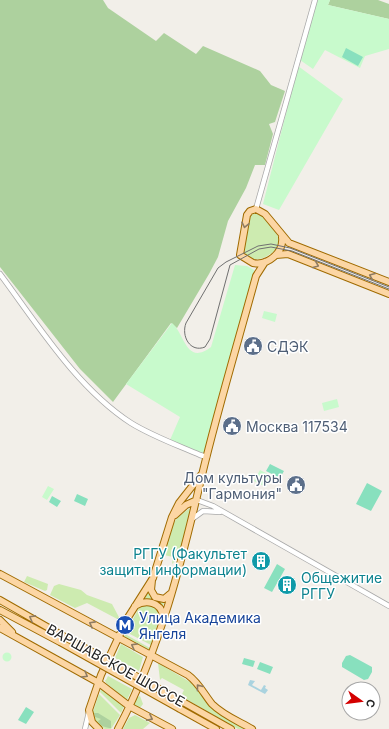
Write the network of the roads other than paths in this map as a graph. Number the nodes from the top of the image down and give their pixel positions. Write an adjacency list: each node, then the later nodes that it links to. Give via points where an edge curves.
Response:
1 (315, 0): 2 (street)
2 (256, 209): 3 (main road, via 265,214); 5 (main road, one-way to 5, via 250,211 240,250 240,255)
3 (282, 237): 4 (main road, via 281,248); 9 (main road, one-way to 3, via 289,244)
4 (276, 255): 6 (main road); 10 (main road, one-way to 10, via 288,254)
5 (245, 260): 6 (main road, via 257,264); 8 (main road, via 255,267)
6 (266, 262): 8 (main road)
7 (0, 275): 11 (street, via 97,398 140,428)
8 (256, 276): 11 (main road)
9 (389, 282)
10 (389, 294)
11 (207, 456): 12 (main road)
12 (202, 474): 13 (main road); 15 (main road, via 179,503)
13 (196, 500): 14 (street, via 208,503); 15 (main road); 16 (main road)
14 (223, 513): 16 (street, via 203,511); 21 (street)
15 (172, 518): 18 (main road)
16 (192, 519): 19 (main road)
17 (0, 574): 27 (main road, one-way to 17)
18 (153, 578): 19 (main road, via 153,595 162,600); 22 (main road)
19 (170, 594): 24 (main road)
20 (0, 600): 38 (main road, ВАРШАВСКОЕ ШОССЕ, one-way to 20, bridge)
21 (389, 606)
22 (134, 608): 24 (main road, via 144,602 156,604 162,610); 27 (main road)
23 (0, 610): 37 (main road, ВАРШАВСКОЕ ШОССЕ, bridge)
24 (163, 618): 29 (main road)
25 (0, 620): 28 (main road)
26 (0, 628): 28 (main road)
27 (118, 638): 29 (main road, one-way to 27); 30 (main road)
28 (21, 640): 30 (main road, one-way to 30)
29 (150, 654): 31 (main road); 39 (main road, one-way to 29, via 216,707 192,678)
30 (99, 682): 31 (main road); 32 (main road)
31 (129, 706): 35 (main road); 36 (main road, one-way to 36)
32 (89, 710): 33 (street); 34 (main road, via 92,722)
33 (85, 729)
34 (99, 729)
35 (118, 729)
36 (172, 729)
37 (216, 729)
38 (231, 729)
39 (252, 729)

